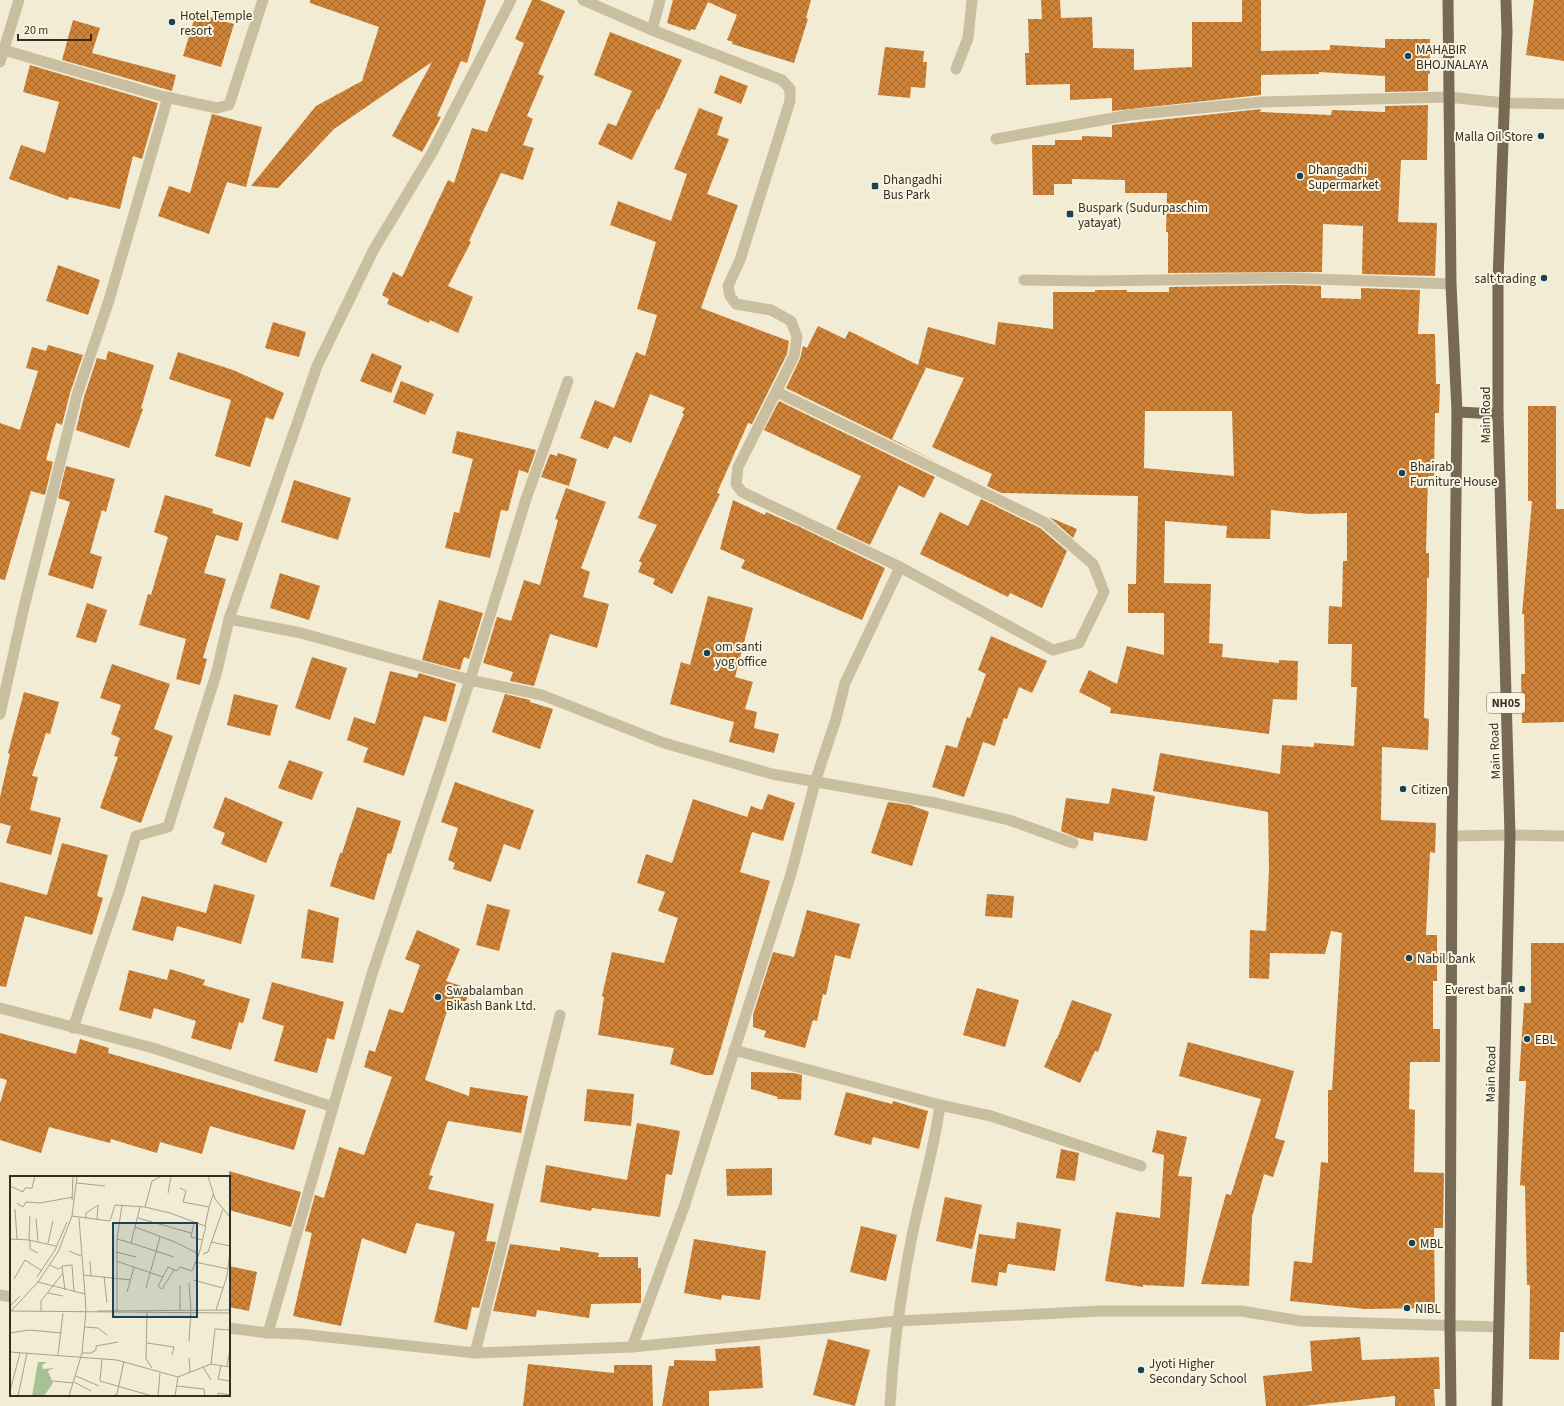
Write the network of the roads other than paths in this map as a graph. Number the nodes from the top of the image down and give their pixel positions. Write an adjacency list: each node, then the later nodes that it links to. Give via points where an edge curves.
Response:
1 (19, 0): 10 (street)
2 (263, 0): 13 (street, via 230,105 216,108)
3 (511, 0): 25 (street, via 433,151 374,248 317,366)
4 (583, 0): 9 (street)
5 (660, 0): 9 (street)
6 (972, 0): 12 (street, via 968,38)
7 (1448, 0): 14 (main road)
8 (1506, 0): 15 (main road, Main Road / NH05)
9 (652, 30): 21 (street, via 782,80 790,89 790,101 742,252 728,286 730,296 736,304 771,310 792,321 797,337 794,356)
10 (4, 50): 11 (street); 13 (street)
11 (0, 62)
12 (956, 69)
13 (168, 97): 27 (street, via 109,300 77,395)
14 (1448, 97): 15 (street); 17 (street, via 1262,102 1130,115); 19 (main road)
15 (1505, 103): 16 (street); 23 (main road, Main Road / NH05, via 1498,281)
16 (1564, 104)
17 (996, 139)
18 (1024, 280): 19 (street, via 1288,278)
19 (1451, 284): 22 (main road)
20 (568, 381): 26 (street, via 526,499)
21 (776, 392): 24 (street, via 738,467 736,484 742,492); 24 (street, via 1044,522 1093,564 1104,592 1079,643 1053,650)
22 (1457, 412): 23 (main road); 30 (main road)
23 (1498, 414): 29 (main road, Main Road / NH05)
24 (900, 567): 28 (street, via 845,683)
25 (230, 619): 26 (street, via 301,633); 35 (street, via 217,671 168,827 136,836)
26 (470, 680): 28 (street, via 542,695 664,743 772,774); 38 (street, via 372,974)
27 (0, 714)
28 (815, 782): 32 (street, via 936,803 1008,820); 36 (street, via 791,874)
29 (1510, 835): 30 (street); 31 (street); 44 (main road, Main Road / NH05)
30 (1452, 836): 43 (main road)
31 (1564, 836)
32 (1073, 843)
33 (0, 1008): 35 (street)
34 (560, 1015): 48 (street)
35 (73, 1028): 38 (street, via 153,1048)
36 (734, 1050): 37 (street); 47 (street, via 684,1207)
37 (940, 1105): 39 (street, via 991,1116); 42 (street)
38 (333, 1107): 46 (street)
39 (1141, 1166)
40 (0, 1295): 41 (street)
41 (10, 1297)
42 (897, 1321): 43 (street, via 1100,1310 1241,1310 1301,1320); 47 (street); 49 (street)
43 (1450, 1326): 44 (street); 50 (main road)
44 (1498, 1327): 51 (main road, Main Road / NH05)
45 (230, 1328): 46 (street)
46 (268, 1333): 48 (street, via 300,1334)
47 (632, 1347): 48 (street)
48 (475, 1353)
49 (890, 1406)
50 (1451, 1406)
51 (1497, 1406)

